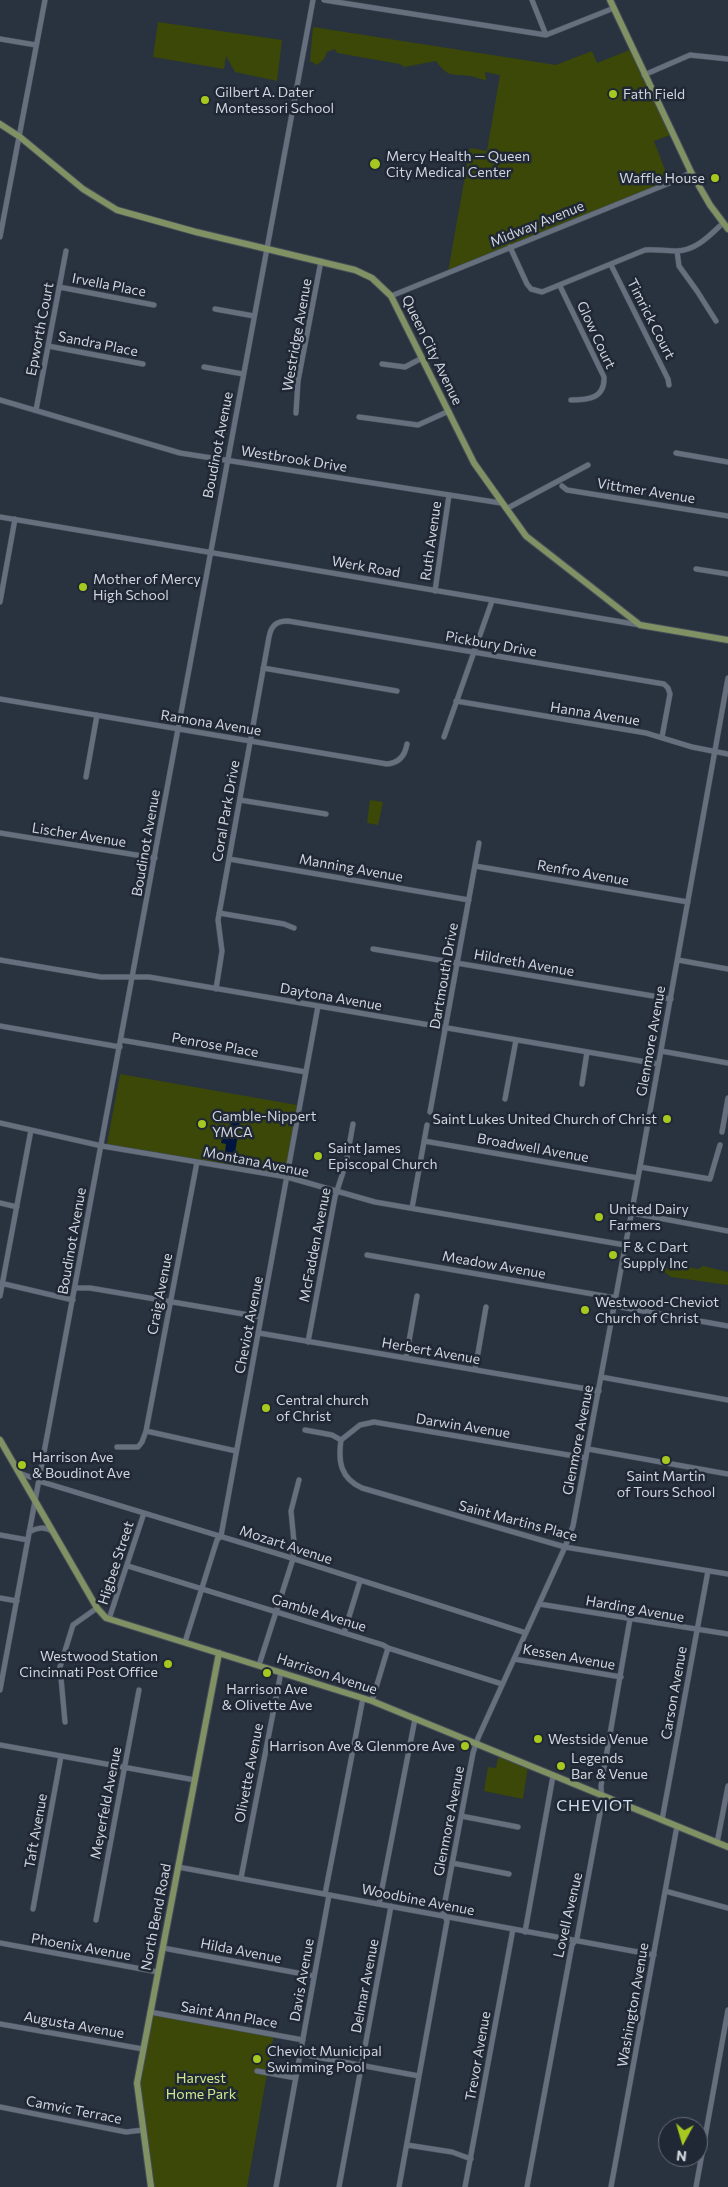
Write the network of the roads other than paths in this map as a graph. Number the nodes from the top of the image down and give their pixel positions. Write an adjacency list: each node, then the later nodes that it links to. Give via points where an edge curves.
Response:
1 (45, 0): 9 (street)
2 (313, 0): 18 (street, Boudinot Avenue)
3 (324, 0): 7 (street)
4 (532, 0): 7 (street)
5 (610, 0): 6 (main road)
6 (614, 8): 7 (street); 11 (main road)
7 (546, 35)
8 (0, 39): 9 (street)
9 (36, 45): 13 (street)
10 (728, 59): 11 (street, via 690,55)
11 (644, 75): 14 (main road)
12 (0, 124): 13 (main road, Queen City Avenue)
13 (20, 136): 16 (street); 18 (main road, Queen City Avenue, via 83,189 117,210)
14 (691, 172): 15 (main road); 17 (street, Midway Avenue)
15 (726, 226): 20 (street, via 697,245)
16 (0, 237)
17 (510, 247): 23 (street, via 531,289 542,292); 25 (street, Midway Avenue)
18 (268, 249): 21 (main road, Queen City Avenue); 28 (street, Boudinot Avenue)
19 (66, 251): 24 (street, Epworth Court)
20 (677, 251): 22 (street, via 645,250); 29 (street, via 679,266)
21 (321, 261): 25 (main road, Queen City Avenue, via 367,274); 41 (street, Westridge Avenue, via 298,381)
22 (611, 265): 23 (street); 36 (street, Timrick Court)
23 (560, 286): 38 (street, Glow Court, via 604,377 597,396)
24 (59, 287): 26 (street, Irvella Place); 30 (street, Epworth Court)
25 (391, 296): 31 (main road, Queen City Avenue)
26 (154, 305)
27 (215, 309): 28 (street)
28 (254, 316): 35 (street, Boudinot Avenue)
29 (716, 321)
30 (48, 346): 32 (street, Sandra Place); 39 (street, Epworth Court)
31 (422, 358): 33 (street, via 405,367); 40 (main road, Queen City Avenue)
32 (143, 364)
33 (382, 364)
34 (204, 367): 35 (street)
35 (243, 374): 44 (street, Boudinot Avenue)
36 (669, 385)
37 (0, 400): 39 (street, Westbrook Drive)
38 (570, 400)
39 (36, 410): 44 (street, Westbrook Drive, via 180,453)
40 (448, 411): 42 (street, via 418,426); 49 (main road, Queen City Avenue, via 474,463)
41 (296, 413)
42 (360, 417)
43 (676, 453): 45 (street)
44 (227, 459): 48 (street, Westbrook Drive); 54 (street, Boudinot Avenue)
45 (728, 462)
46 (588, 465): 50 (street)
47 (562, 486): 51 (street, Vittmer Avenue, via 567,490)
48 (450, 495): 49 (street, Westbrook Drive); 57 (street, Ruth Avenue)
49 (502, 502): 50 (main road, Queen City Avenue)
50 (506, 509): 60 (main road, Queen City Avenue, via 533,543)
51 (728, 516)
52 (0, 517): 53 (street, Werk Road)
53 (15, 519): 54 (street, Werk Road); 59 (street)
54 (210, 552): 57 (street, Werk Road); 70 (street, Boudinot Avenue)
55 (696, 569): 56 (street)
56 (728, 574)
57 (435, 591): 58 (street, Werk Road)
58 (492, 601): 60 (street, Werk Road); 63 (street)
59 (0, 602)
60 (640, 625): 62 (main road, Werk Road)
61 (269, 637): 63 (street, Pickbury Drive, via 275,624 288,621); 64 (street, Coral Park Drive)
62 (728, 640)
63 (474, 652): 68 (street); 72 (street, Pickbury Drive, via 664,684 670,694)
64 (263, 668): 66 (street); 73 (street, Coral Park Drive)
65 (728, 678): 75 (street, Glenmore Avenue)
66 (397, 691)
67 (0, 699): 69 (street, Ramona Avenue)
68 (456, 701): 71 (street); 72 (street, Hanna Avenue)
69 (97, 715): 70 (street, Ramona Avenue); 77 (street)
70 (178, 729): 73 (street, Ramona Avenue); 82 (street, Boudinot Avenue)
71 (444, 737)
72 (662, 737): 75 (street, Hanna Avenue, via 686,746)
73 (251, 740): 74 (street, Ramona Avenue, via 387,764 402,758); 78 (street, Coral Park Drive)
74 (406, 744)
75 (715, 751): 76 (street, Hanna Avenue); 86 (street, Glenmore Avenue)
76 (728, 754)
77 (86, 777)
78 (240, 800): 79 (street); 83 (street, Coral Park Drive)
79 (326, 814)
80 (0, 833): 82 (street, Lischer Avenue)
81 (479, 843): 84 (street, Dartmouth Drive)
82 (155, 858): 94 (street, Boudinot Avenue)
83 (229, 859): 85 (street, Manning Avenue); 87 (street, Coral Park Drive)
84 (475, 866): 85 (street, Dartmouth Drive); 86 (street, Renfro Avenue)
85 (469, 900): 92 (street, Dartmouth Drive)
86 (688, 902): 91 (street, Glenmore Avenue)
87 (219, 913): 88 (street); 95 (street, Coral Park Drive, via 222,951)
88 (294, 928)
89 (373, 949): 92 (street, Hildreth Avenue)
90 (0, 960): 94 (street, Daytona Avenue, via 101,977)
91 (678, 960): 93 (street); 96 (street, Glenmore Avenue)
92 (458, 963): 96 (street, Hildreth Avenue); 99 (street, Dartmouth Drive)
93 (728, 968)
94 (132, 977): 95 (street, Daytona Avenue); 100 (street, Boudinot Avenue)
95 (216, 989): 97 (street, Daytona Avenue)
96 (670, 999): 103 (street, Glenmore Avenue)
97 (318, 1006): 99 (street, Daytona Avenue); 107 (street, Cheviot Avenue)
98 (0, 1026): 102 (street)
99 (446, 1028): 101 (street, Daytona Avenue); 111 (street, Dartmouth Drive)
100 (121, 1040): 102 (street, Boudinot Avenue); 107 (street, Penrose Place)
101 (516, 1040): 104 (street, Daytona Avenue); 110 (street)
102 (120, 1047): 119 (street, Boudinot Avenue)
103 (661, 1051): 105 (street); 106 (street, Glenmore Avenue)
104 (587, 1052): 106 (street, Daytona Avenue); 108 (street)
105 (728, 1062)
106 (658, 1064): 121 (street, Glenmore Avenue)
107 (306, 1072): 122 (street, Cheviot Avenue)
108 (582, 1084)
109 (728, 1098): 116 (street)
110 (505, 1099)
111 (430, 1112)
112 (0, 1123): 115 (street, Montana Avenue)
113 (353, 1124): 124 (street, McFadden Avenue)
114 (427, 1125): 117 (street)
115 (31, 1130): 119 (street, Montana Avenue); 126 (street)
116 (722, 1132)
117 (424, 1141): 123 (street, Broadwell Avenue); 127 (street)
118 (720, 1145): 121 (street, via 710,1179)
119 (102, 1146): 120 (street, Montana Avenue); 133 (street, Boudinot Avenue)
120 (197, 1162): 122 (street, Montana Avenue); 138 (street, Craig Avenue)
121 (640, 1167): 123 (street, Glenmore Avenue)
122 (287, 1177): 124 (street, Montana Avenue); 141 (street, Cheviot Avenue)
123 (638, 1178): 128 (street, Glenmore Avenue)
124 (337, 1191): 127 (street, Montana Avenue); 144 (street, McFadden Avenue)
125 (0, 1203): 126 (street)
126 (17, 1207): 132 (street)
127 (412, 1208): 130 (street, Montana Avenue)
128 (632, 1213): 129 (street); 130 (street, Glenmore Avenue)
129 (728, 1231)
130 (625, 1245): 136 (street, Glenmore Avenue)
131 (367, 1255): 136 (street, Meadow Avenue)
132 (1, 1284): 134 (street); 137 (street)
133 (75, 1288): 137 (street, Boudinot Avenue); 138 (street)
134 (0, 1296)
135 (417, 1296): 145 (street)
136 (616, 1298): 139 (street, Glenmore Avenue)
137 (73, 1300): 158 (street, Boudinot Avenue)
138 (170, 1302): 141 (street); 151 (street, Craig Avenue)
139 (615, 1306): 142 (street); 147 (street, Glenmore Avenue)
140 (486, 1307): 146 (street)
141 (261, 1317): 143 (street, Cheviot Avenue)
142 (728, 1326)
143 (259, 1333): 144 (street, Herbert Avenue); 156 (street, Cheviot Avenue)
144 (308, 1342): 145 (street, Herbert Avenue)
145 (406, 1358): 146 (street, Herbert Avenue)
146 (475, 1370): 148 (street, Herbert Avenue)
147 (601, 1377): 148 (street, Glenmore Avenue); 149 (street)
148 (599, 1391): 155 (street, Glenmore Avenue)
149 (728, 1400)
150 (304, 1430): 153 (street)
151 (146, 1431): 154 (street, via 138,1446); 156 (street)
152 (0, 1440): 159 (main road, Harrison Avenue)
153 (341, 1440): 157 (street, Darwin Avenue, via 360,1425 374,1422); 170 (street, Saint Martins Place, via 340,1465 356,1485)
154 (117, 1447)
155 (588, 1449): 157 (street, Glenmore Avenue); 160 (street)
156 (236, 1451): 168 (street, Cheviot Avenue)
157 (586, 1458): 170 (street, Glenmore Avenue, via 573,1526)
158 (41, 1472): 159 (street, via 30,1477); 162 (street, Boudinot Avenue)
159 (19, 1473): 163 (main road, Harrison Avenue)
160 (728, 1474)
161 (299, 1480): 171 (street, via 290,1511)
162 (39, 1481): 163 (street, Boudinot Avenue); 164 (street, Mozart Avenue)
163 (35, 1500): 165 (street, Boudinot Avenue); 166 (main road, Harrison Avenue)
164 (144, 1513): 168 (street, Mozart Avenue); 172 (street, Higbee Street)
165 (29, 1532): 166 (street, via 44,1528); 169 (street, Boudinot Avenue)
166 (54, 1532): 180 (main road, Harrison Avenue)
167 (0, 1535): 169 (street)
168 (221, 1536): 171 (street, Mozart Avenue); 176 (street, Cheviot Avenue)
169 (28, 1540): 178 (street, Boudinot Avenue)
170 (565, 1547): 173 (street, Saint Martins Place); 179 (street, Glenmore Avenue)
171 (293, 1559): 175 (street, Mozart Avenue); 181 (street)
172 (128, 1566): 176 (street, Gamble Avenue); 182 (street, Higbee Street)
173 (708, 1570): 174 (street, Saint Martins Place); 184 (street, Carson Avenue)
174 (728, 1574)
175 (360, 1581): 185 (street); 186 (street, Mozart Avenue)
176 (201, 1589): 181 (street, Gamble Avenue); 188 (street, Cheviot Avenue)
177 (0, 1598): 178 (street)
178 (17, 1601): 192 (street, Boudinot Avenue)
179 (539, 1604): 183 (street, Harding Avenue); 186 (street, Glenmore Avenue)
180 (97, 1608): 182 (main road, Harrison Avenue); 202 (street, via 74,1625 60,1667)
181 (275, 1612): 185 (street, Gamble Avenue); 193 (street)
182 (109, 1619): 188 (main road, Harrison Avenue)
183 (630, 1619): 184 (street, Harding Avenue); 195 (street, Lovell Avenue)
184 (697, 1630): 187 (street, Harding Avenue); 212 (street, Carson Avenue)
185 (344, 1633): 189 (street, Gamble Avenue)
186 (526, 1633): 191 (street, Glenmore Avenue)
187 (728, 1634)
188 (185, 1642): 190 (main road, Harrison Avenue)
189 (388, 1648): 196 (street, Gamble Avenue); 200 (street)
190 (219, 1653): 193 (main road, Harrison Avenue); 208 (main road, North Bend Road)
191 (514, 1659): 195 (street, Kessen Avenue); 196 (street, Glenmore Avenue)
192 (3, 1660): 197 (street, Boudinot Avenue)
193 (259, 1665): 194 (main road, Harrison Avenue)
194 (280, 1672): 199 (main road, Harrison Avenue); 220 (street, Olivette Avenue)
195 (621, 1677): 210 (street, Lovell Avenue)
196 (502, 1684): 203 (street, Glenmore Avenue)
197 (0, 1690)
198 (139, 1690): 206 (street, Meyerfeld Avenue)
199 (363, 1698): 200 (main road, Harrison Avenue); 222 (street, Davis Avenue)
200 (372, 1701): 201 (main road, Harrison Avenue)
201 (415, 1719): 203 (main road, Harrison Avenue); 223 (street)
202 (65, 1722)
203 (476, 1744): 207 (main road, Harrison Avenue); 211 (street, Glenmore Avenue)
204 (0, 1745): 205 (street)
205 (61, 1756): 206 (street); 226 (street, Taft Avenue)
206 (124, 1767): 208 (street); 228 (street, Meyerfeld Avenue)
207 (553, 1776): 210 (main road, Harrison Avenue); 230 (street)
208 (195, 1780): 218 (main road, North Bend Road)
209 (728, 1788): 215 (street)
210 (600, 1795): 212 (main road, Harrison Avenue); 231 (street, Lovell Avenue, via 600,1810)
211 (461, 1816): 214 (street); 217 (street, Glenmore Avenue)
212 (662, 1820): 213 (main road, Harrison Avenue)
213 (677, 1826): 215 (main road, Harrison Avenue); 221 (street, Washington Avenue)
214 (518, 1827)
215 (717, 1842): 216 (main road, Harrison Avenue)
216 (728, 1847)
217 (452, 1863): 219 (street); 227 (street, Glenmore Avenue)
218 (178, 1867): 220 (street, Woodbine Avenue); 233 (main road, North Bend Road)
219 (509, 1874)
220 (241, 1878): 222 (street, Woodbine Avenue)
221 (665, 1891): 225 (street); 234 (street, Washington Avenue)
222 (327, 1894): 223 (street, Woodbine Avenue); 236 (street, Davis Avenue)
223 (379, 1904): 224 (street, Woodbine Avenue)
224 (391, 1906): 227 (street, Woodbine Avenue); 244 (street, Delmar Avenue)
225 (728, 1908)
226 (33, 1909)
227 (444, 1916): 229 (street, Woodbine Avenue); 246 (street, Glenmore Avenue, via 447,1921)
228 (96, 1920)
229 (513, 1929): 230 (street, Woodbine Avenue); 251 (street, Trevor Avenue)
230 (526, 1932): 231 (street, Woodbine Avenue)
231 (574, 1941): 234 (street, Woodbine Avenue); 257 (street, Lovell Avenue)
232 (0, 1944): 235 (street, Phoenix Avenue)
233 (163, 1948): 235 (main road, North Bend Road); 236 (street, Hilda Avenue)
234 (654, 1955): 258 (street, Washington Avenue)
235 (158, 1972): 238 (main road, North Bend Road)
236 (314, 1976): 241 (street, Davis Avenue)
237 (728, 2010): 239 (street)
238 (150, 2012): 241 (street, Saint Ann Place); 242 (main road, North Bend Road)
239 (727, 2022): 259 (street)
240 (0, 2024): 242 (street, Augusta Avenue)
241 (303, 2040): 243 (street, Davis Avenue)
242 (143, 2049): 249 (main road, North Bend Road, via 137,2090)
243 (300, 2054): 244 (street); 247 (street, Davis Avenue)
244 (362, 2065): 246 (street); 254 (street, Delmar Avenue)
245 (256, 2071): 247 (street)
246 (419, 2076): 250 (street, Glenmore Avenue)
247 (296, 2078): 253 (street, Davis Avenue)
248 (0, 2107): 249 (street, Camvic Terrace, via 126,2132)
249 (143, 2130): 252 (main road, North Bend Road)
250 (406, 2144): 251 (street, via 452,2152); 255 (street, Glenmore Avenue)
251 (471, 2159): 256 (street, Trevor Avenue)
252 (152, 2187)
253 (276, 2187)
254 (339, 2187)
255 (399, 2187)
256 (466, 2187)
257 (527, 2187)
258 (611, 2187)
259 (696, 2187)

